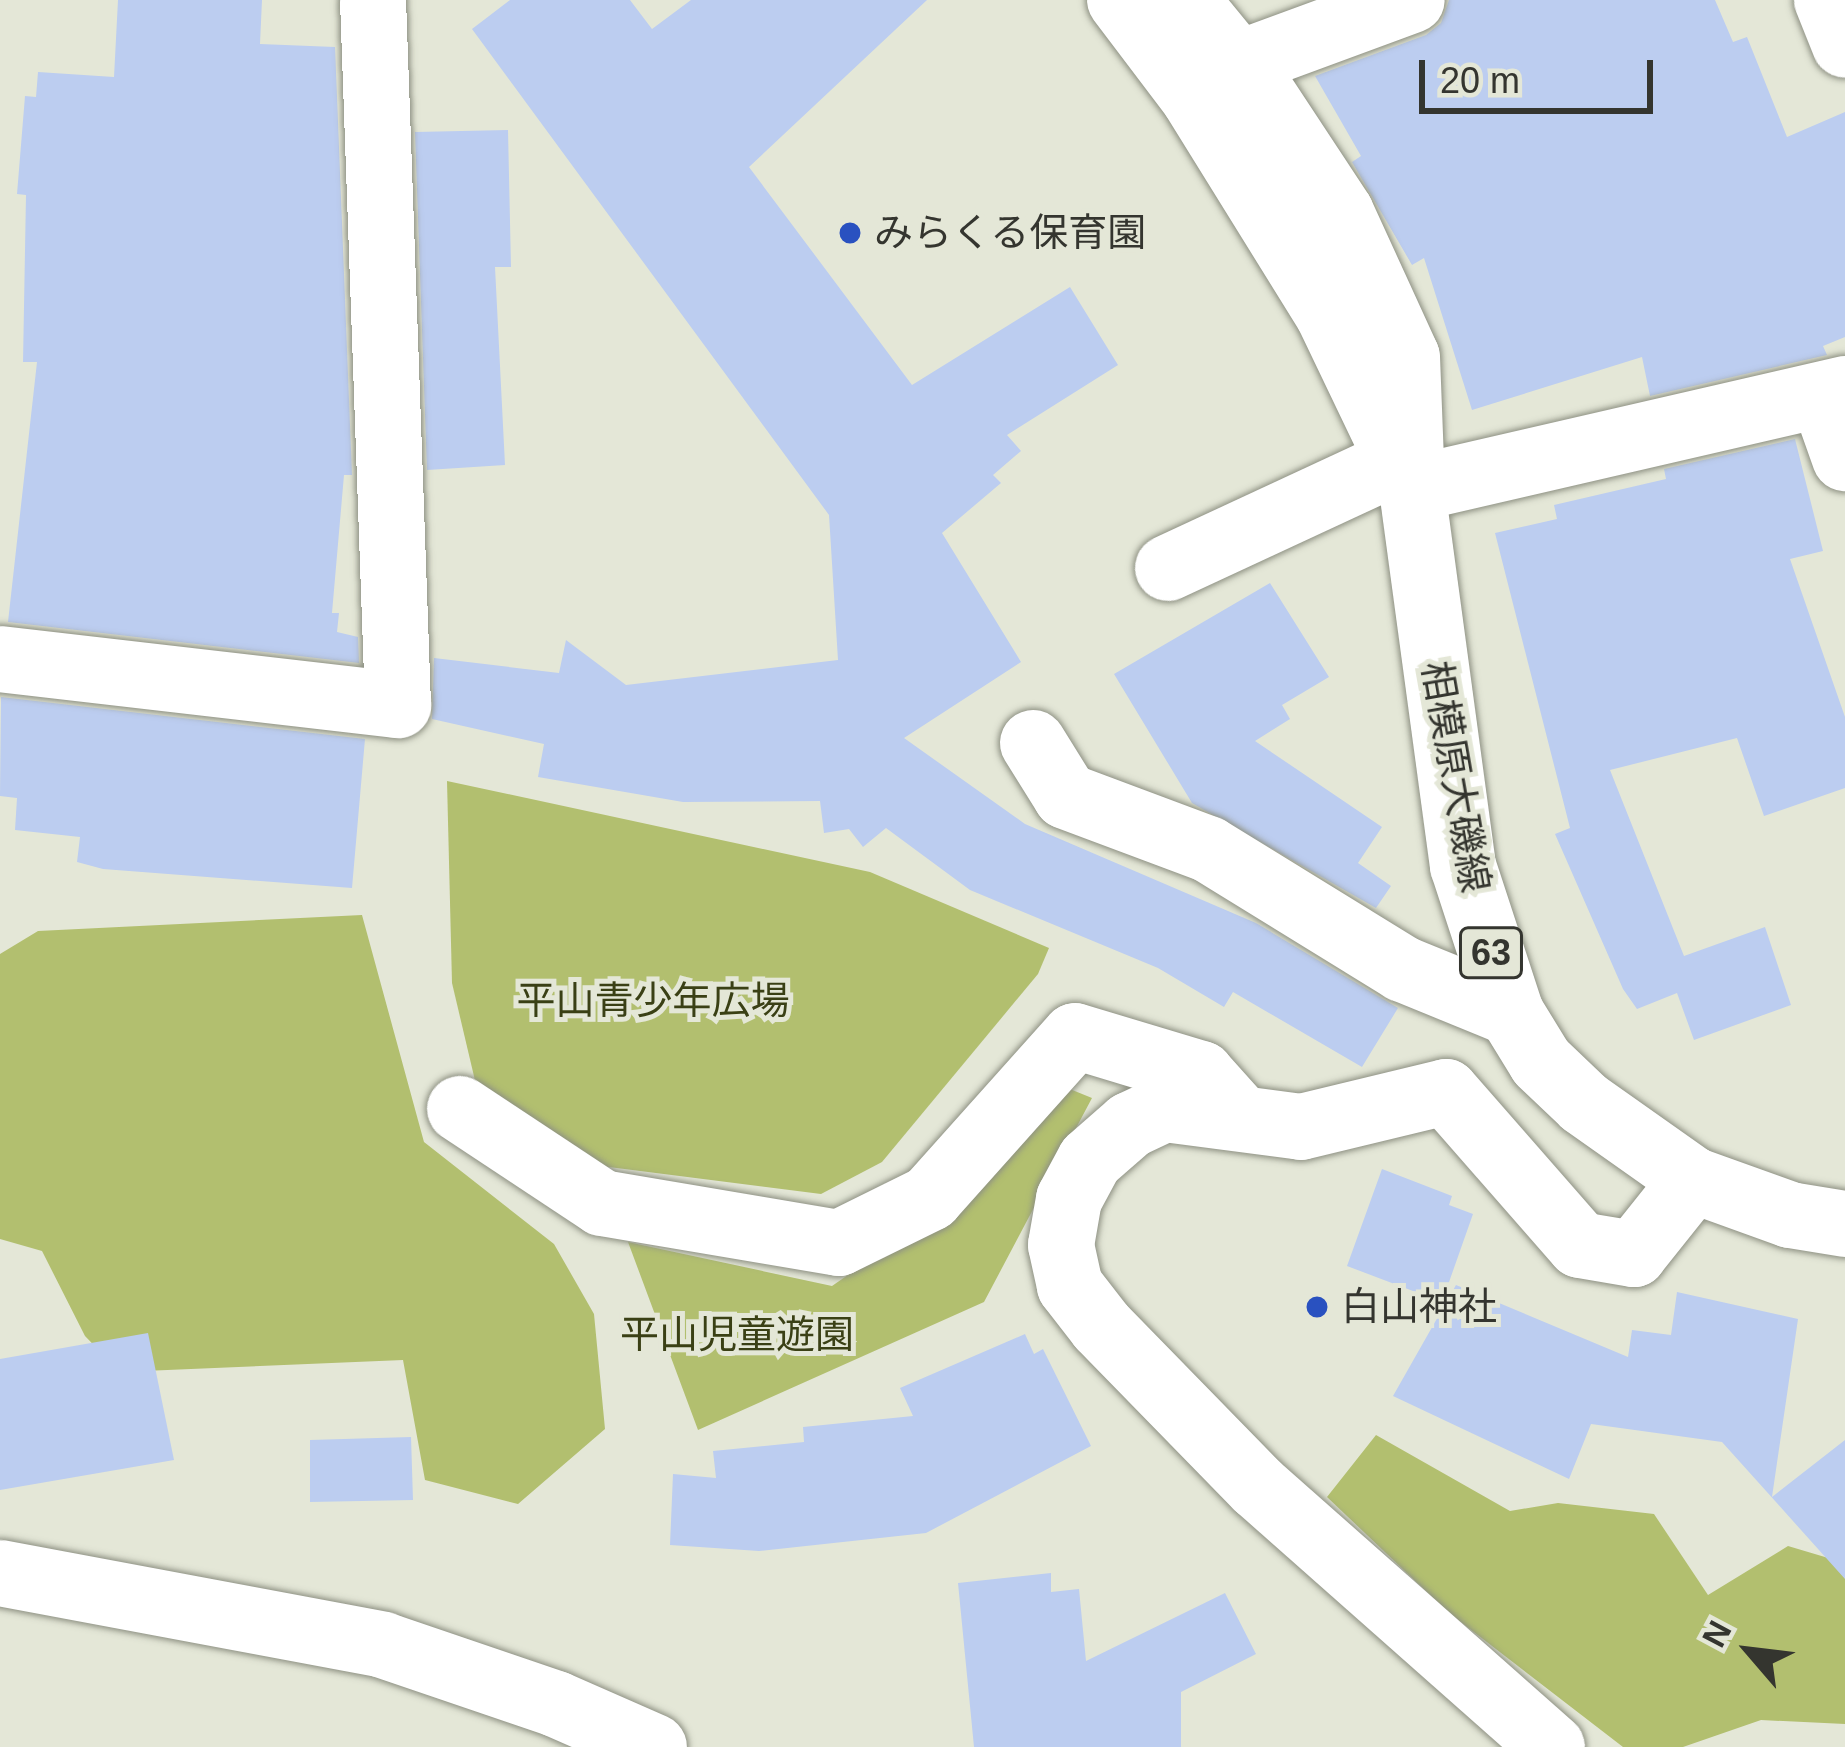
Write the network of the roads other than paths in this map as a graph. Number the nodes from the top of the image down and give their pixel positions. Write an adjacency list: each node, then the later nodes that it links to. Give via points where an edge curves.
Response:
1 (373, 0): 12 (street, via 398,705)
2 (1120, 0): 10 (street, 相模原大磯線 / 63, via 1194,98 1328,314)
3 (1186, 0): 7 (street, 相模原大磯線 / 63)
4 (1412, 0): 7 (street)
5 (1827, 0): 6 (street)
6 (1845, 45)
7 (1238, 64): 10 (street, 相模原大磯線 / 63, via 1341,213 1406,357)
8 (1834, 393): 9 (street); 10 (street)
9 (1845, 458)
10 (1405, 475): 11 (street); 14 (street, 相模原大磯線 / 63, via 1463,866)
11 (1168, 568)
12 (0, 658)
13 (1045, 794): 14 (street, via 1208,849 1403,969)
14 (1511, 1013): 17 (street, 相模原大磯線 / 63, via 1541,1062 1584,1103)
15 (460, 1109): 16 (street, via 602,1203 839,1243 930,1198 1075,1036 1202,1074)
16 (1238, 1115): 17 (street, via 1301,1127 1335,1124 1446,1092 1580,1245 1634,1254); 21 (street, via 1165,1109 1130,1125 1090,1160 1069,1198 1061,1245 1070,1286 1258,1487)
17 (1693, 1180): 18 (street, 相模原大磯線 / 63, via 1790,1215)
18 (1845, 1224)
19 (0, 1573): 20 (street, via 383,1645)
20 (654, 1747)
21 (1552, 1747)

